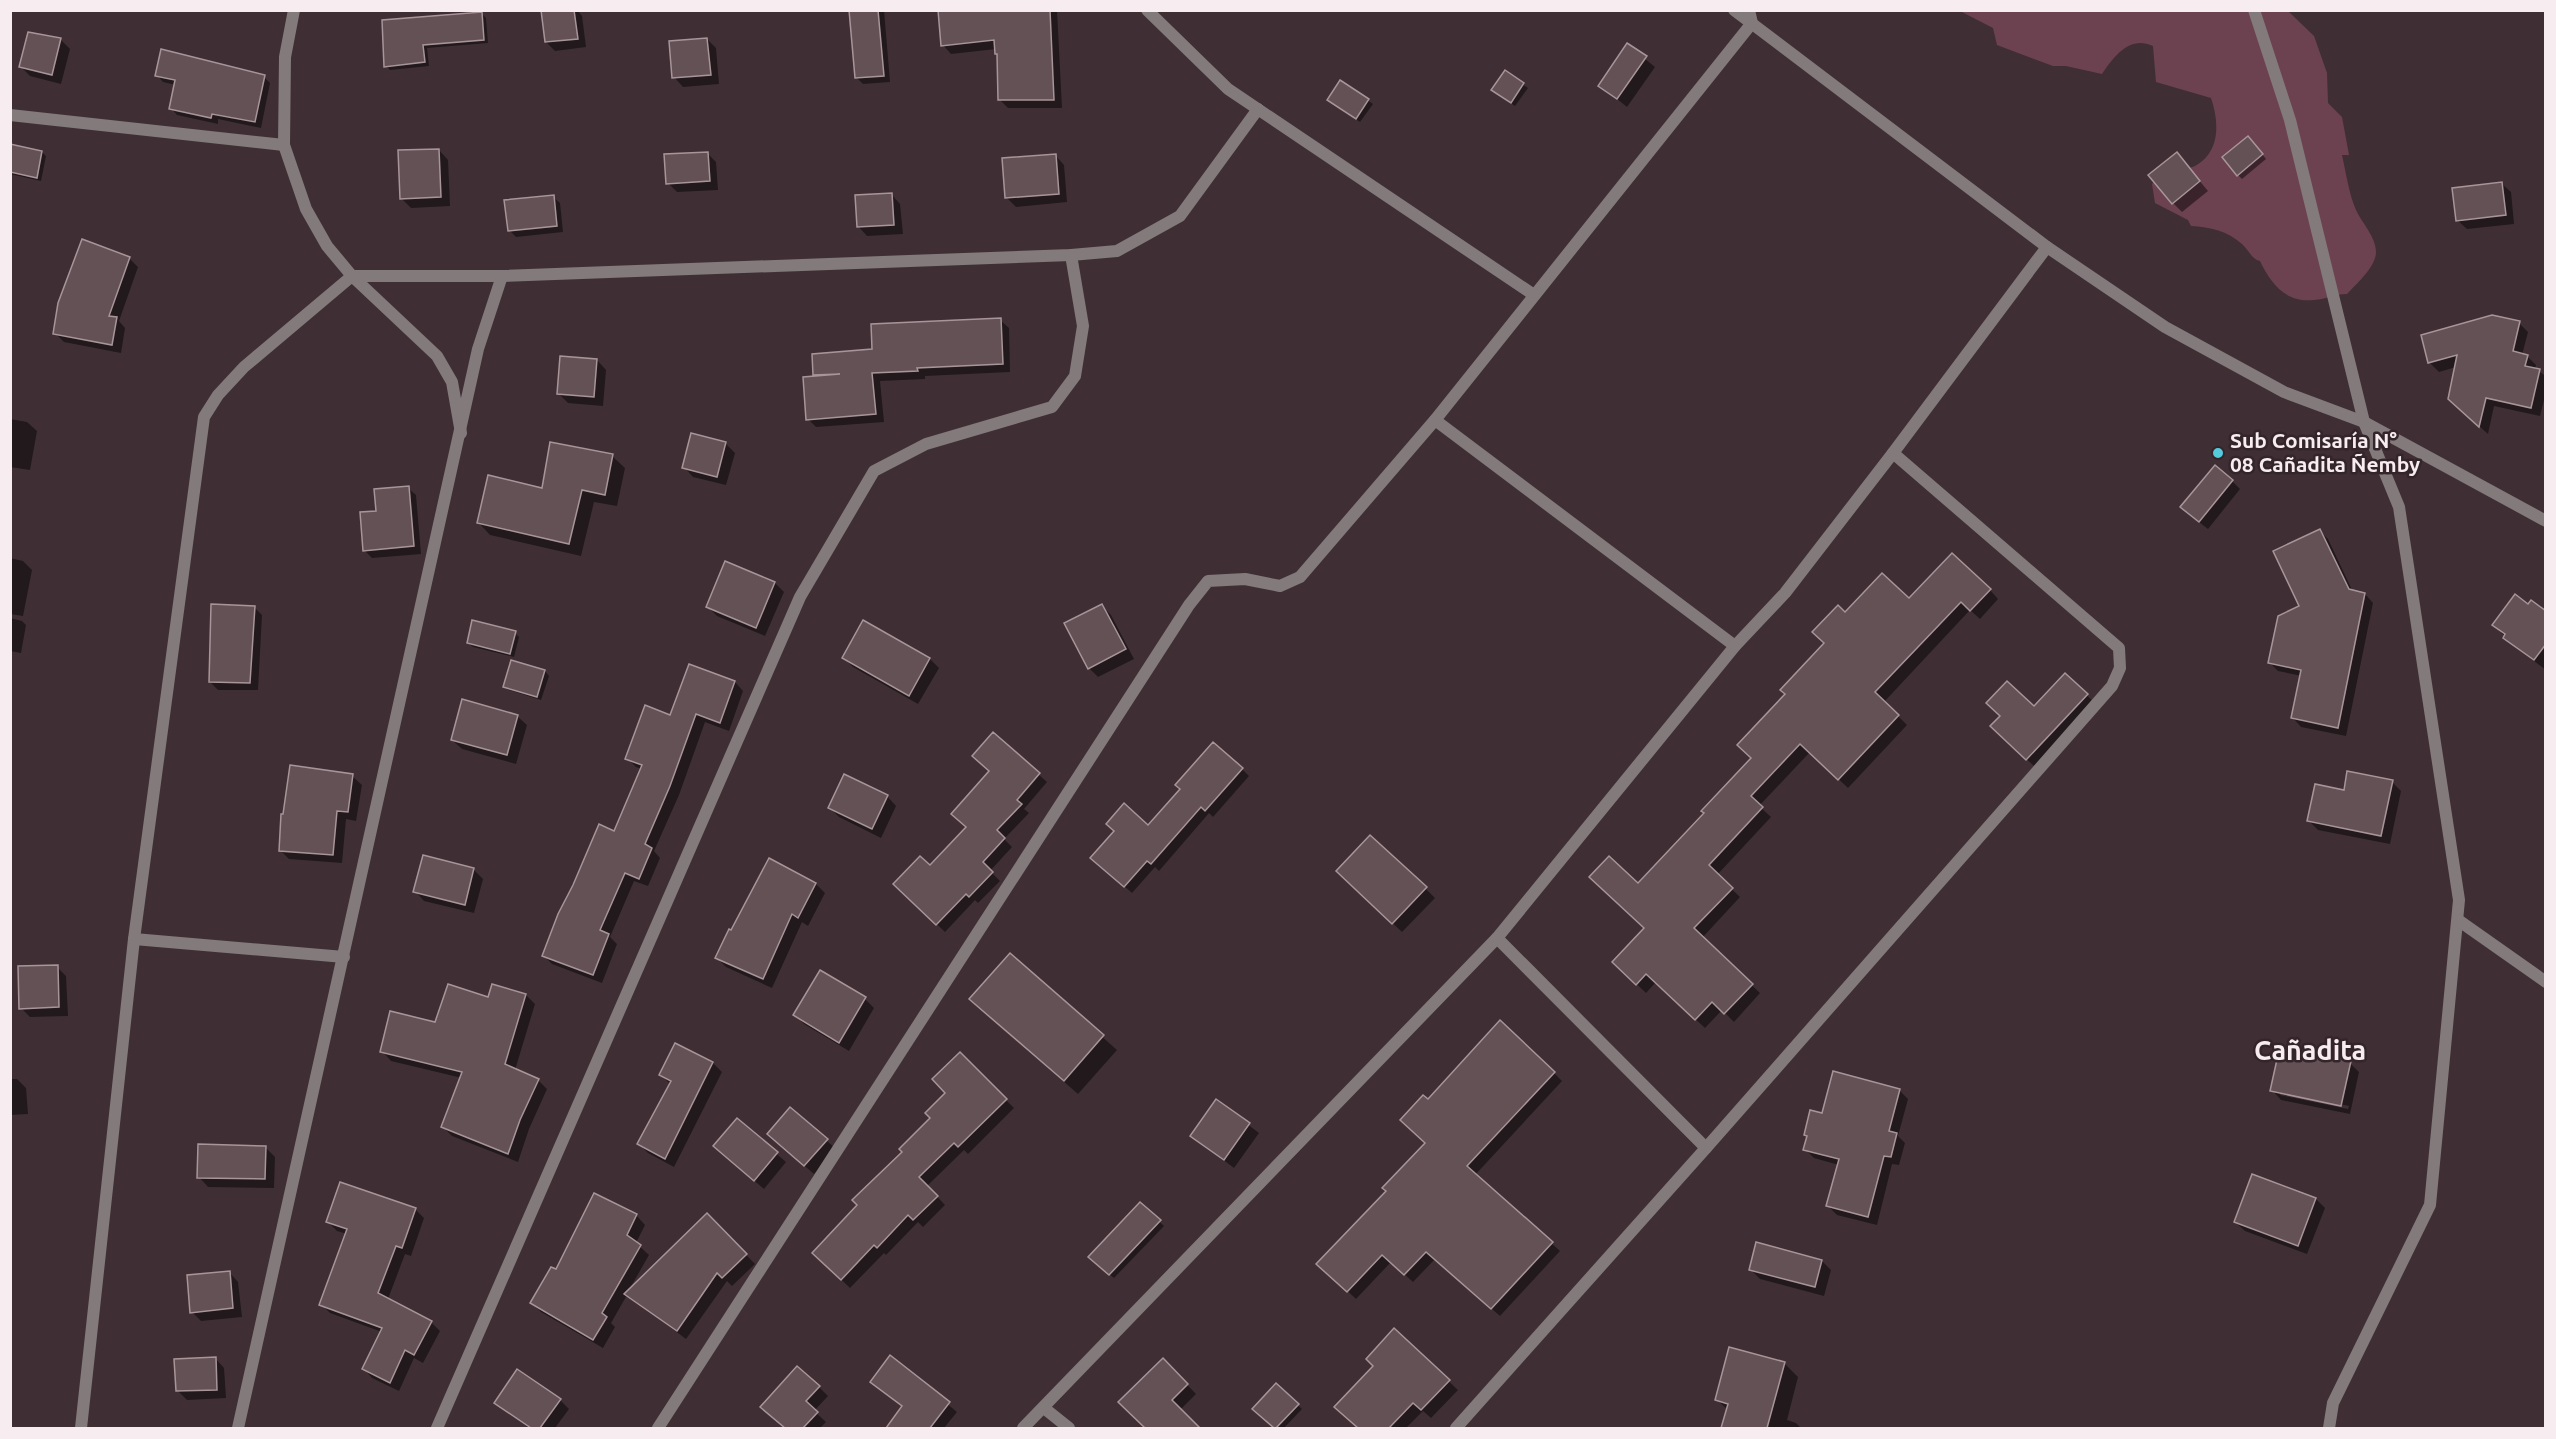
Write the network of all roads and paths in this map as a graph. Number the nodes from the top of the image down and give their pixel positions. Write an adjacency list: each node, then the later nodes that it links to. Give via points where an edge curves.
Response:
1 (294, 10): 9 (street, via 285,57)
2 (1147, 10): 7 (street, via 1228,89)
3 (1734, 10): 6 (street)
4 (1749, 10): 6 (street)
5 (2254, 10): 16 (street, via 2290,120)
6 (1752, 23): 10 (street); 14 (street)
7 (1258, 109): 11 (street, via 1180,216 1117,251); 14 (street)
8 (10, 115): 9 (street)
9 (284, 145): 12 (street, via 306,209 327,246)
10 (2047, 247): 16 (street, via 2165,327 2284,392); 18 (street)
11 (1071, 255): 13 (street); 30 (street, via 1083,326 1075,376 1052,407 926,444 874,471 800,597)
12 (352, 276): 13 (street); 17 (street, via 437,356 452,382); 22 (street, via 244,367 204,417)
13 (502, 276): 17 (street, via 478,349)
14 (1534, 295): 15 (street)
15 (1435, 420): 20 (street); 31 (street, via 1300,577 1280,586 1245,579 1208,581 1189,604)
16 (2364, 422): 19 (street); 21 (street, via 2399,507 2459,900)
17 (461, 433): 24 (street)
18 (1893, 453): 20 (street, via 1785,594); 26 (street, via 2119,648 2120,668 2112,686)
19 (2546, 521)
20 (1736, 646): 23 (street)
21 (2458, 920): 25 (street); 35 (street, via 2430,1205 2333,1403)
22 (134, 939): 24 (street); 28 (street)
23 (1497, 939): 26 (street); 27 (street)
24 (344, 957): 29 (street)
25 (2546, 982)
26 (1706, 1148): 34 (street)
27 (1044, 1408): 32 (street); 33 (street)
28 (81, 1428)
29 (238, 1428)
30 (437, 1428)
31 (658, 1428)
32 (1023, 1428)
33 (1069, 1428)
34 (1456, 1428)
35 (2329, 1428)

